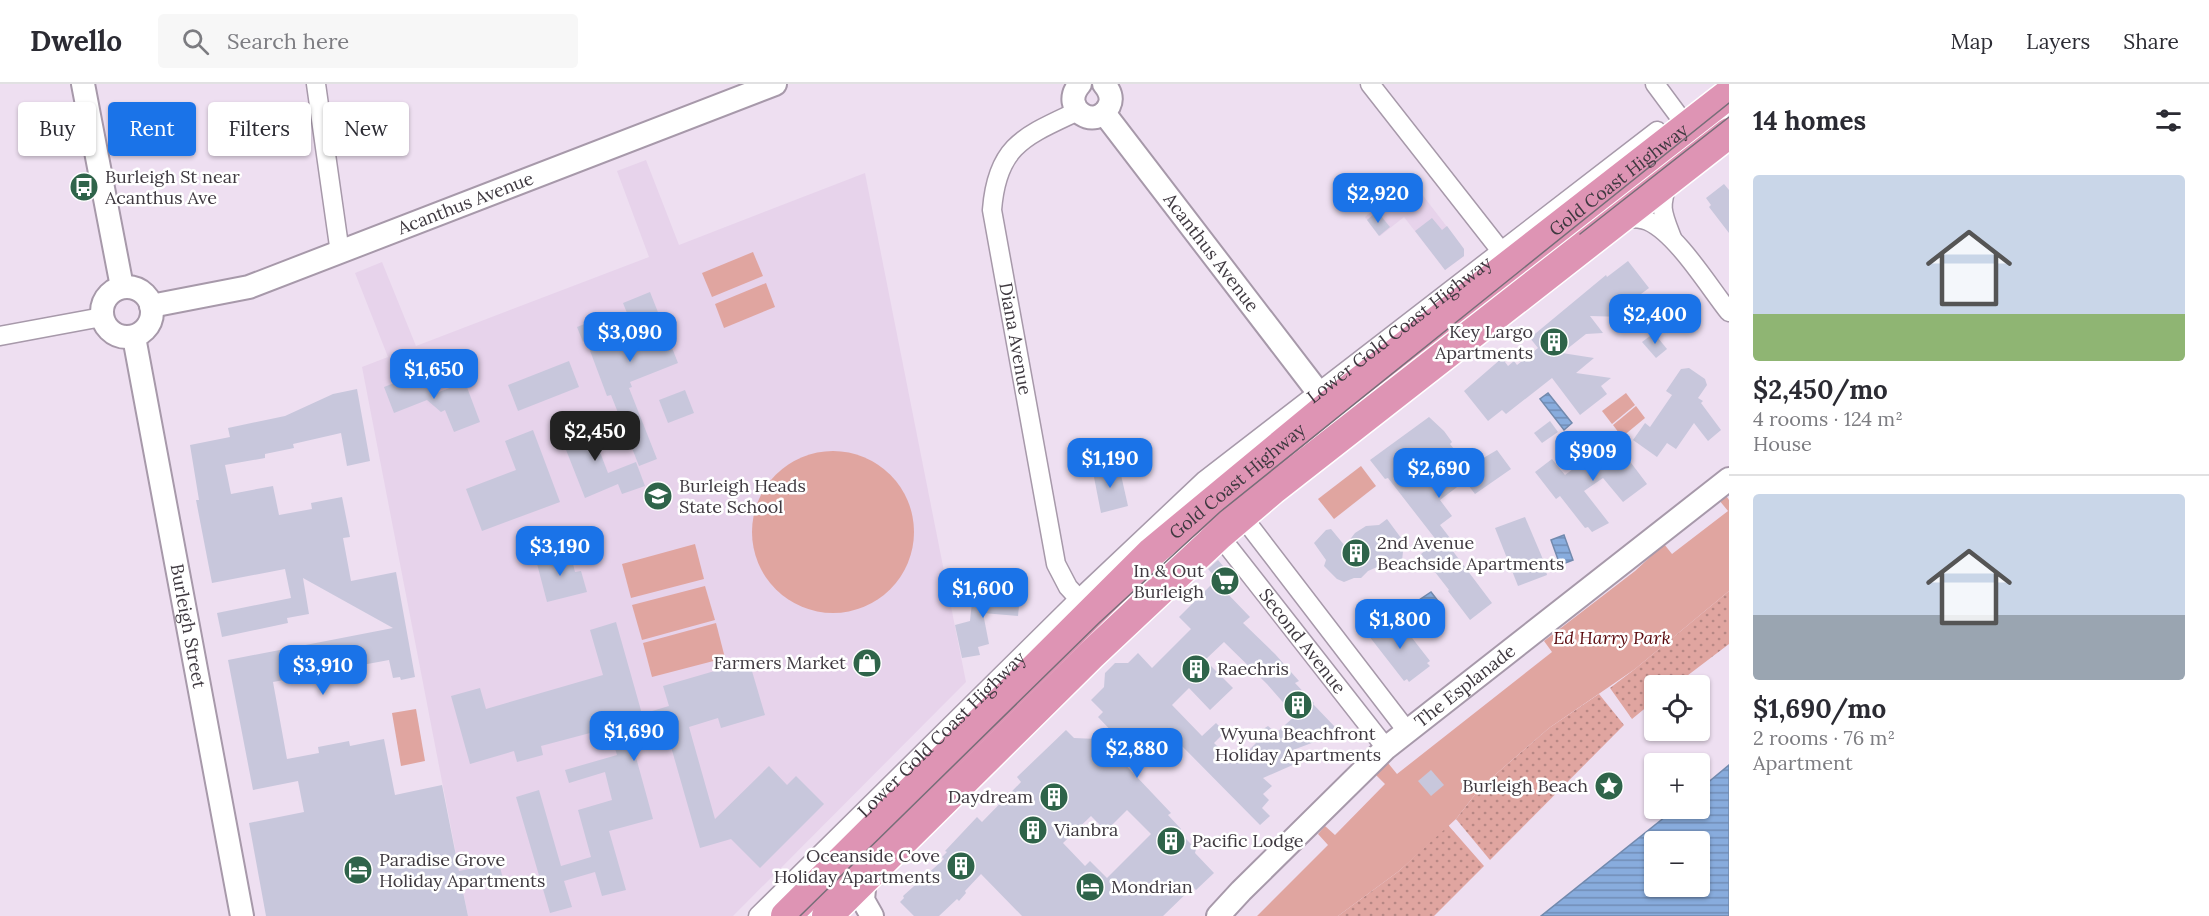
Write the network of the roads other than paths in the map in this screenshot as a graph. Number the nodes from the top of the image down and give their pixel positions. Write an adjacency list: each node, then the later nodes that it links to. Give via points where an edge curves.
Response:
1 (83, 84): 19 (street)
2 (316, 84): 18 (street)
3 (776, 84): 18 (street, Acanthus Avenue)
4 (1080, 84): 10 (street, via 1073,94)
5 (1104, 84): 11 (street, via 1110,95)
6 (1370, 84): 17 (street)
7 (1655, 84): 12 (street)
8 (1718, 84): 12 (street, Lower Gold Coast Highway)
9 (1729, 94): 39 (highway, Gold Coast Highway, via 1332,403 1152,552)
10 (1078, 111): 11 (street, via 1088,117); 31 (street, Diana Avenue, via 1034,131 1009,153 997,176 992,210 1056,564)
11 (1104, 113): 25 (street, Acanthus Avenue)
12 (1678, 115): 17 (street, Lower Gold Coast Highway)
13 (1729, 133): 14 (highway, Gold Coast Highway)
14 (1669, 180): 15 (highway, Gold Coast Highway); 16 (street, via 1662,211)
15 (1620, 218): 16 (street, via 1648,221); 27 (highway, Gold Coast Highway)
16 (1672, 238): 21 (street)
17 (1501, 251): 25 (street, Lower Gold Coast Highway)
18 (340, 253): 20 (street, Acanthus Avenue, via 249,287)
19 (122, 287): 20 (street, via 144,293); 22 (street, via 108,295 101,309)
20 (151, 306): 24 (street, via 147,328)
21 (1729, 312)
22 (102, 317): 23 (street); 24 (street, via 110,332)
23 (0, 336)
24 (134, 337): 37 (street, Burleigh Street)
25 (1318, 392): 31 (street, Lower Gold Coast Highway, via 1205,480)
26 (1729, 479): 34 (street, The Esplanade)
27 (1242, 516): 28 (highway, Gold Coast Highway); 29 (street, Second Avenue)
28 (1219, 535): 30 (street, Second Avenue); 36 (highway, Gold Coast Highway, via 1090,655)
29 (1260, 539): 30 (street); 32 (street, Second Avenue)
30 (1237, 559): 33 (street, Second Avenue)
31 (1079, 599): 38 (street, Lower Gold Coast Highway)
32 (1386, 703): 33 (street); 34 (street, Second Avenue)
33 (1365, 721): 35 (street, Second Avenue)
34 (1407, 731): 35 (street, The Esplanade)
35 (1386, 748): 42 (street, The Esplanade)
36 (864, 878): 40 (highway, Gold Coast Highway); 41 (street, via 863,900)
37 (242, 916)
38 (758, 916)
39 (786, 916)
40 (828, 916)
41 (872, 916)
42 (1218, 916)

